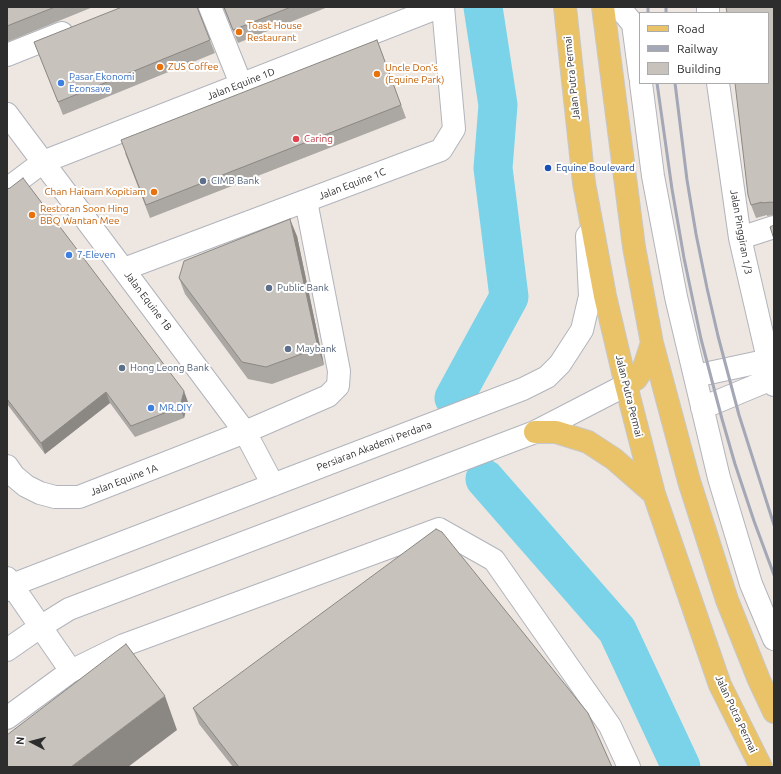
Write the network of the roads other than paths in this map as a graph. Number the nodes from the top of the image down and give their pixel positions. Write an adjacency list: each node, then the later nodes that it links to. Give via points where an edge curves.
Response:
1 (210, 7): 10 (street)
2 (439, 7): 10 (street, Jalan Equine 1D)
3 (443, 7): 17 (street, Jalan Equine 1C, via 454,129 441,150)
4 (565, 7): 15 (main road, Jalan Putra Permai)
5 (603, 7): 21 (main road, via 634,247)
6 (620, 7): 9 (street, via 633,24)
7 (77, 27): 8 (street)
8 (7, 55)
9 (639, 69)
10 (241, 84): 14 (street, Jalan Equine 1D)
11 (641, 84): 23 (street, via 653,176 676,297)
12 (718, 84): 19 (street, Jalan Pinggiran 1/3)
13 (7, 114): 14 (street, Jalan Equine 1B)
14 (43, 162): 16 (street, Jalan Equine 1D); 20 (street, Jalan Equine 1B)
15 (584, 183): 24 (main road, Jalan Putra Permai, via 605,296); 29 (street, Persiaran Akademi Perdana, via 590,296 582,330 560,364 547,377 523,389)
16 (7, 189)
17 (306, 201): 20 (street, Jalan Equine 1C); 26 (street, via 339,371 338,386 328,396)
18 (774, 227): 19 (street)
19 (740, 238): 22 (street, Jalan Pinggiran 1/3)
20 (124, 269): 26 (street, Jalan Equine 1B)
21 (652, 343): 24 (main road, via 644,367 636,379); 36 (main road, via 688,481 725,593)
22 (772, 372): 23 (street); 25 (street)
23 (695, 376): 25 (street)
24 (626, 385): 27 (street); 30 (main road, Jalan Putra Permai)
25 (702, 408): 33 (street, via 719,478 751,584)
26 (245, 432): 28 (street, Jalan Equine 1A, via 78,497 55,497 40,493 26,486); 29 (street, Jalan Equine 1B)
27 (535, 432): 30 (main road, via 556,432 588,442 614,459); 32 (street, via 69,609)
28 (7, 466)
29 (273, 485): 31 (street, Persiaran Akademi Perdana)
30 (654, 494): 39 (main road, Jalan Putra Permai, via 720,685)
31 (9, 584): 32 (street)
32 (40, 627): 34 (street); 35 (street)
33 (774, 639)
34 (7, 650)
35 (71, 671): 37 (street); 38 (street, via 124,645 439,529 494,560 610,726)
36 (774, 712)
37 (7, 718)
38 (629, 767)
39 (762, 767)

